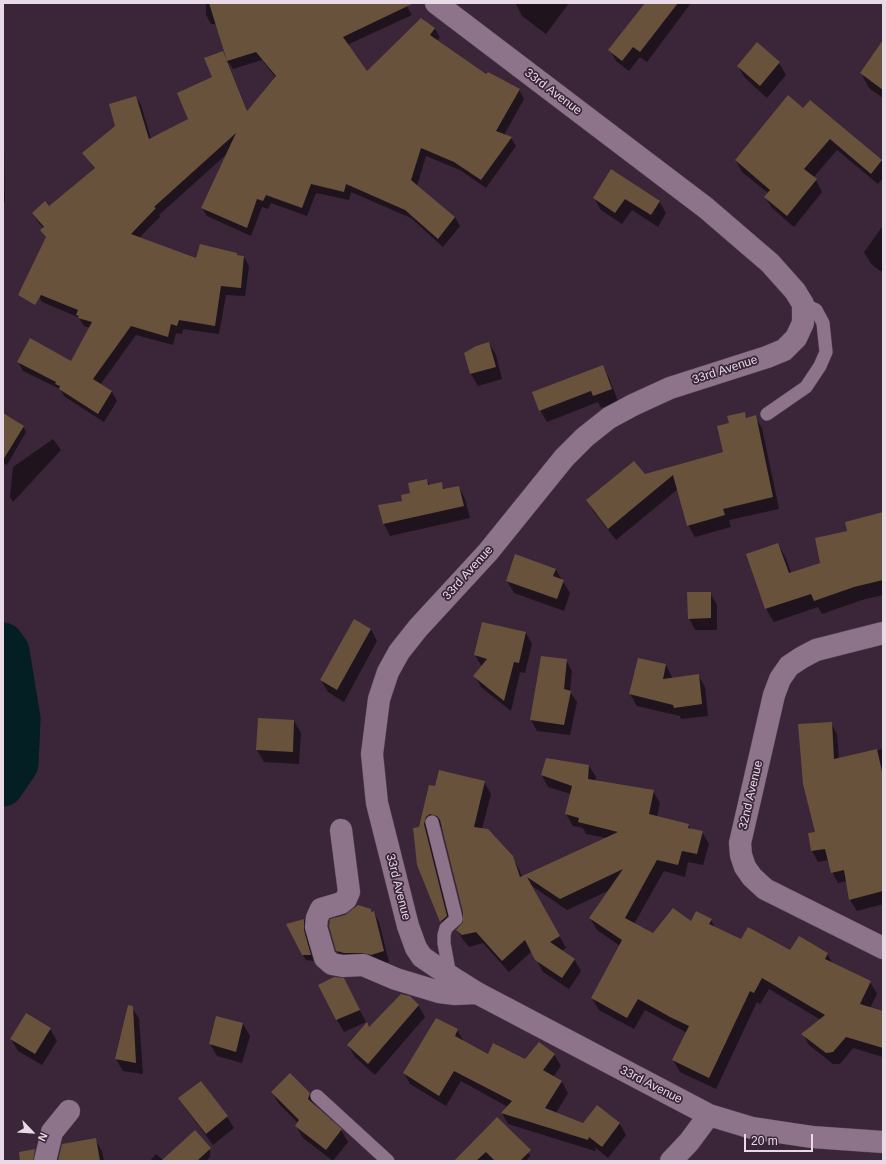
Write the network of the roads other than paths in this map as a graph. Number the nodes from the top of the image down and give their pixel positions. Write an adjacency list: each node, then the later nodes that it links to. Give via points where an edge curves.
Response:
1 (436, 3): 2 (street, 33rd Avenue, via 706,208 770,263)
2 (803, 304): 3 (lane, via 816,310 823,323 826,352 806,388); 8 (street, 33rd Avenue, via 803,323 796,338 784,350 670,388 609,418 585,437 564,458 488,552 418,628 399,652 388,672 379,699 372,754 377,803 408,926 416,948 422,957)
3 (767, 414)
4 (883, 633): 7 (street, 32nd Avenue, via 816,650 789,666 780,679 774,694 740,843 745,866 765,889)
5 (432, 822): 8 (lane, via 456,919 446,928 444,935)
6 (341, 830): 9 (street, via 349,892 341,903 321,909 317,918 316,928 325,958 332,964 370,967 396,979 439,992)
7 (883, 948)
8 (450, 976): 9 (street, 33rd Avenue)
9 (477, 993): 12 (street, 33rd Avenue)
10 (317, 1096): 15 (lane)
11 (69, 1111): 14 (street, via 52,1132)
12 (709, 1115): 13 (street, 33rd Avenue, via 752,1128 812,1137); 16 (street)
13 (883, 1142)
14 (45, 1161)
15 (388, 1161)
16 (671, 1161)

